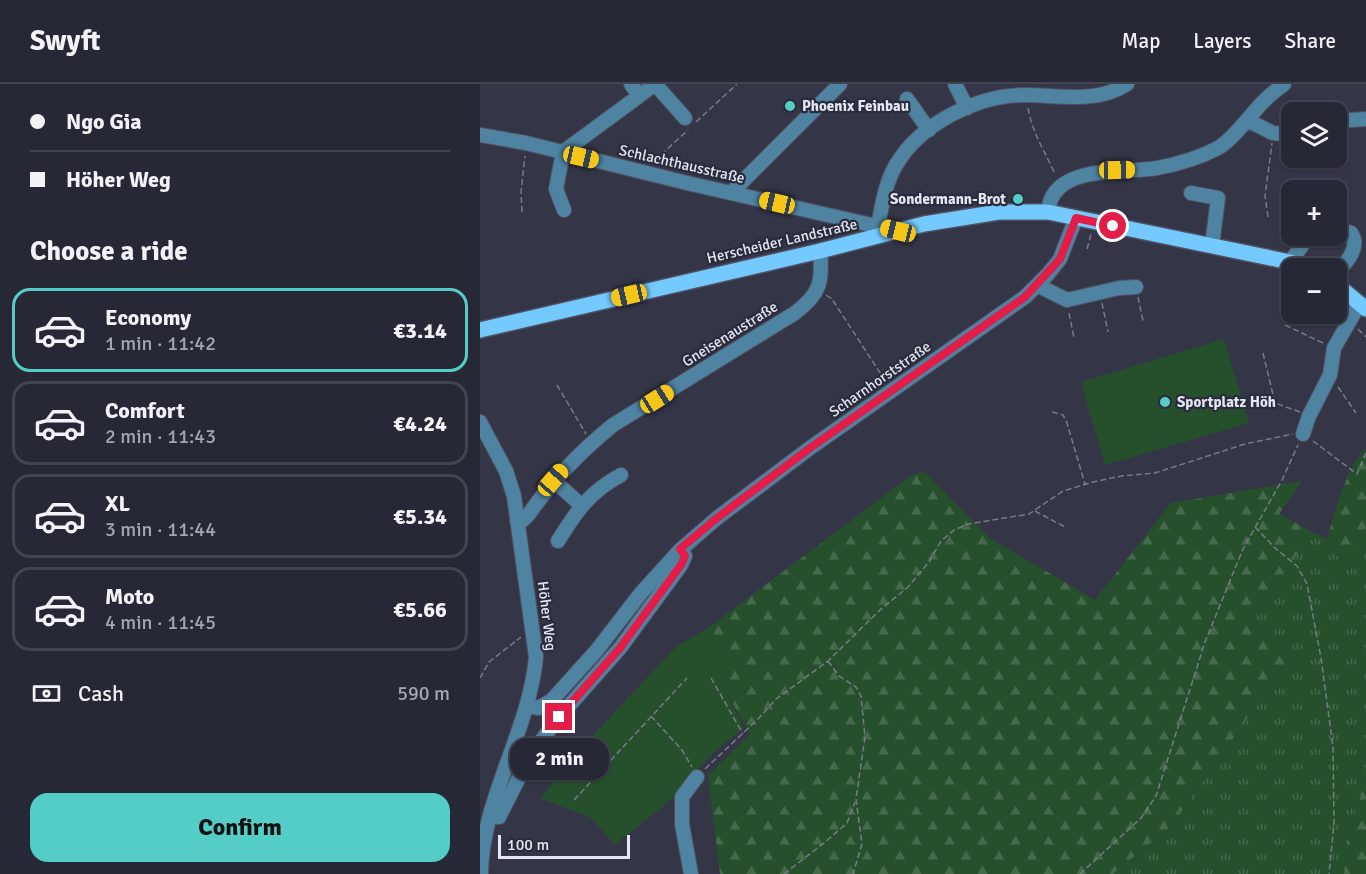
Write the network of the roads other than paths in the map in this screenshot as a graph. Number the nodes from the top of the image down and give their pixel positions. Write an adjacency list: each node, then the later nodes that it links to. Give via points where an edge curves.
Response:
1 (630, 84): 10 (street)
2 (655, 84): 10 (street); 13 (street)
3 (840, 84): 21 (street)
4 (955, 84): 12 (street)
5 (961, 84): 12 (street)
6 (1127, 84): 9 (street)
7 (1284, 84): 15 (street)
8 (1047, 90): 9 (street, via 1083,97); 12 (street)
9 (1096, 90)
10 (639, 96): 20 (street)
11 (907, 99): 17 (street)
12 (969, 107): 17 (street)
13 (685, 118)
14 (1366, 118): 16 (street)
15 (1247, 120): 18 (street); 24 (street, via 1221,147 1183,163 1086,175 1061,187 1049,201)
16 (1347, 120)
17 (929, 130): 26 (street, via 895,166)
18 (1281, 134)
19 (480, 135): 20 (street, Schlachthausstraße)
20 (563, 152): 21 (street, Schlachthausstraße); 23 (street, via 556,189)
21 (731, 193): 26 (street, Schlachthausstraße)
22 (1191, 193): 29 (street, via 1218,198)
23 (564, 210)
24 (1048, 212): 25 (main road, Herscheider Landstraße); 27 (main road, Herscheider Landstraße, via 999,212)
25 (1076, 218): 29 (main road, Herscheider Landstraße); 33 (street, Scharnhorststraße, via 1060,259)
26 (878, 226): 27 (street, Schlachthausstraße)
27 (898, 231): 30 (main road, Herscheider Landstraße)
28 (1347, 232): 32 (street, via 1354,242)
29 (1212, 246): 31 (main road, Herscheider Landstraße)
30 (820, 251): 37 (main road, Herscheider Landstraße); 41 (street, Gneisenaustraße, via 818,289 807,304 636,410 591,442)
31 (1281, 260)
32 (1347, 260)
33 (1037, 285): 34 (street, via 1066,300); 45 (street, Scharnhorststraße, via 756,488)
34 (1136, 287)
35 (1347, 293): 36 (main road)
36 (1363, 306): 39 (street, via 1335,348 1330,375)
37 (480, 330)
38 (480, 423): 43 (street, Höher Weg, via 506,471)
39 (1303, 434)
40 (621, 475): 42 (street)
41 (553, 480): 42 (street); 43 (street, Gneisenaustraße, via 529,514)
42 (581, 505): 44 (street)
43 (517, 521): 46 (street, Höher Weg, via 536,657)
44 (558, 541)
45 (680, 549): 46 (street, Scharnhorststraße, via 552,700 539,708); 48 (street, via 685,556 681,565 620,648 530,756 499,817)
46 (526, 706): 48 (street, Höher Weg)
47 (697, 777): 50 (street, via 682,797 682,824)
48 (490, 816): 49 (street, Höher Weg)
49 (481, 874)
50 (691, 874)

